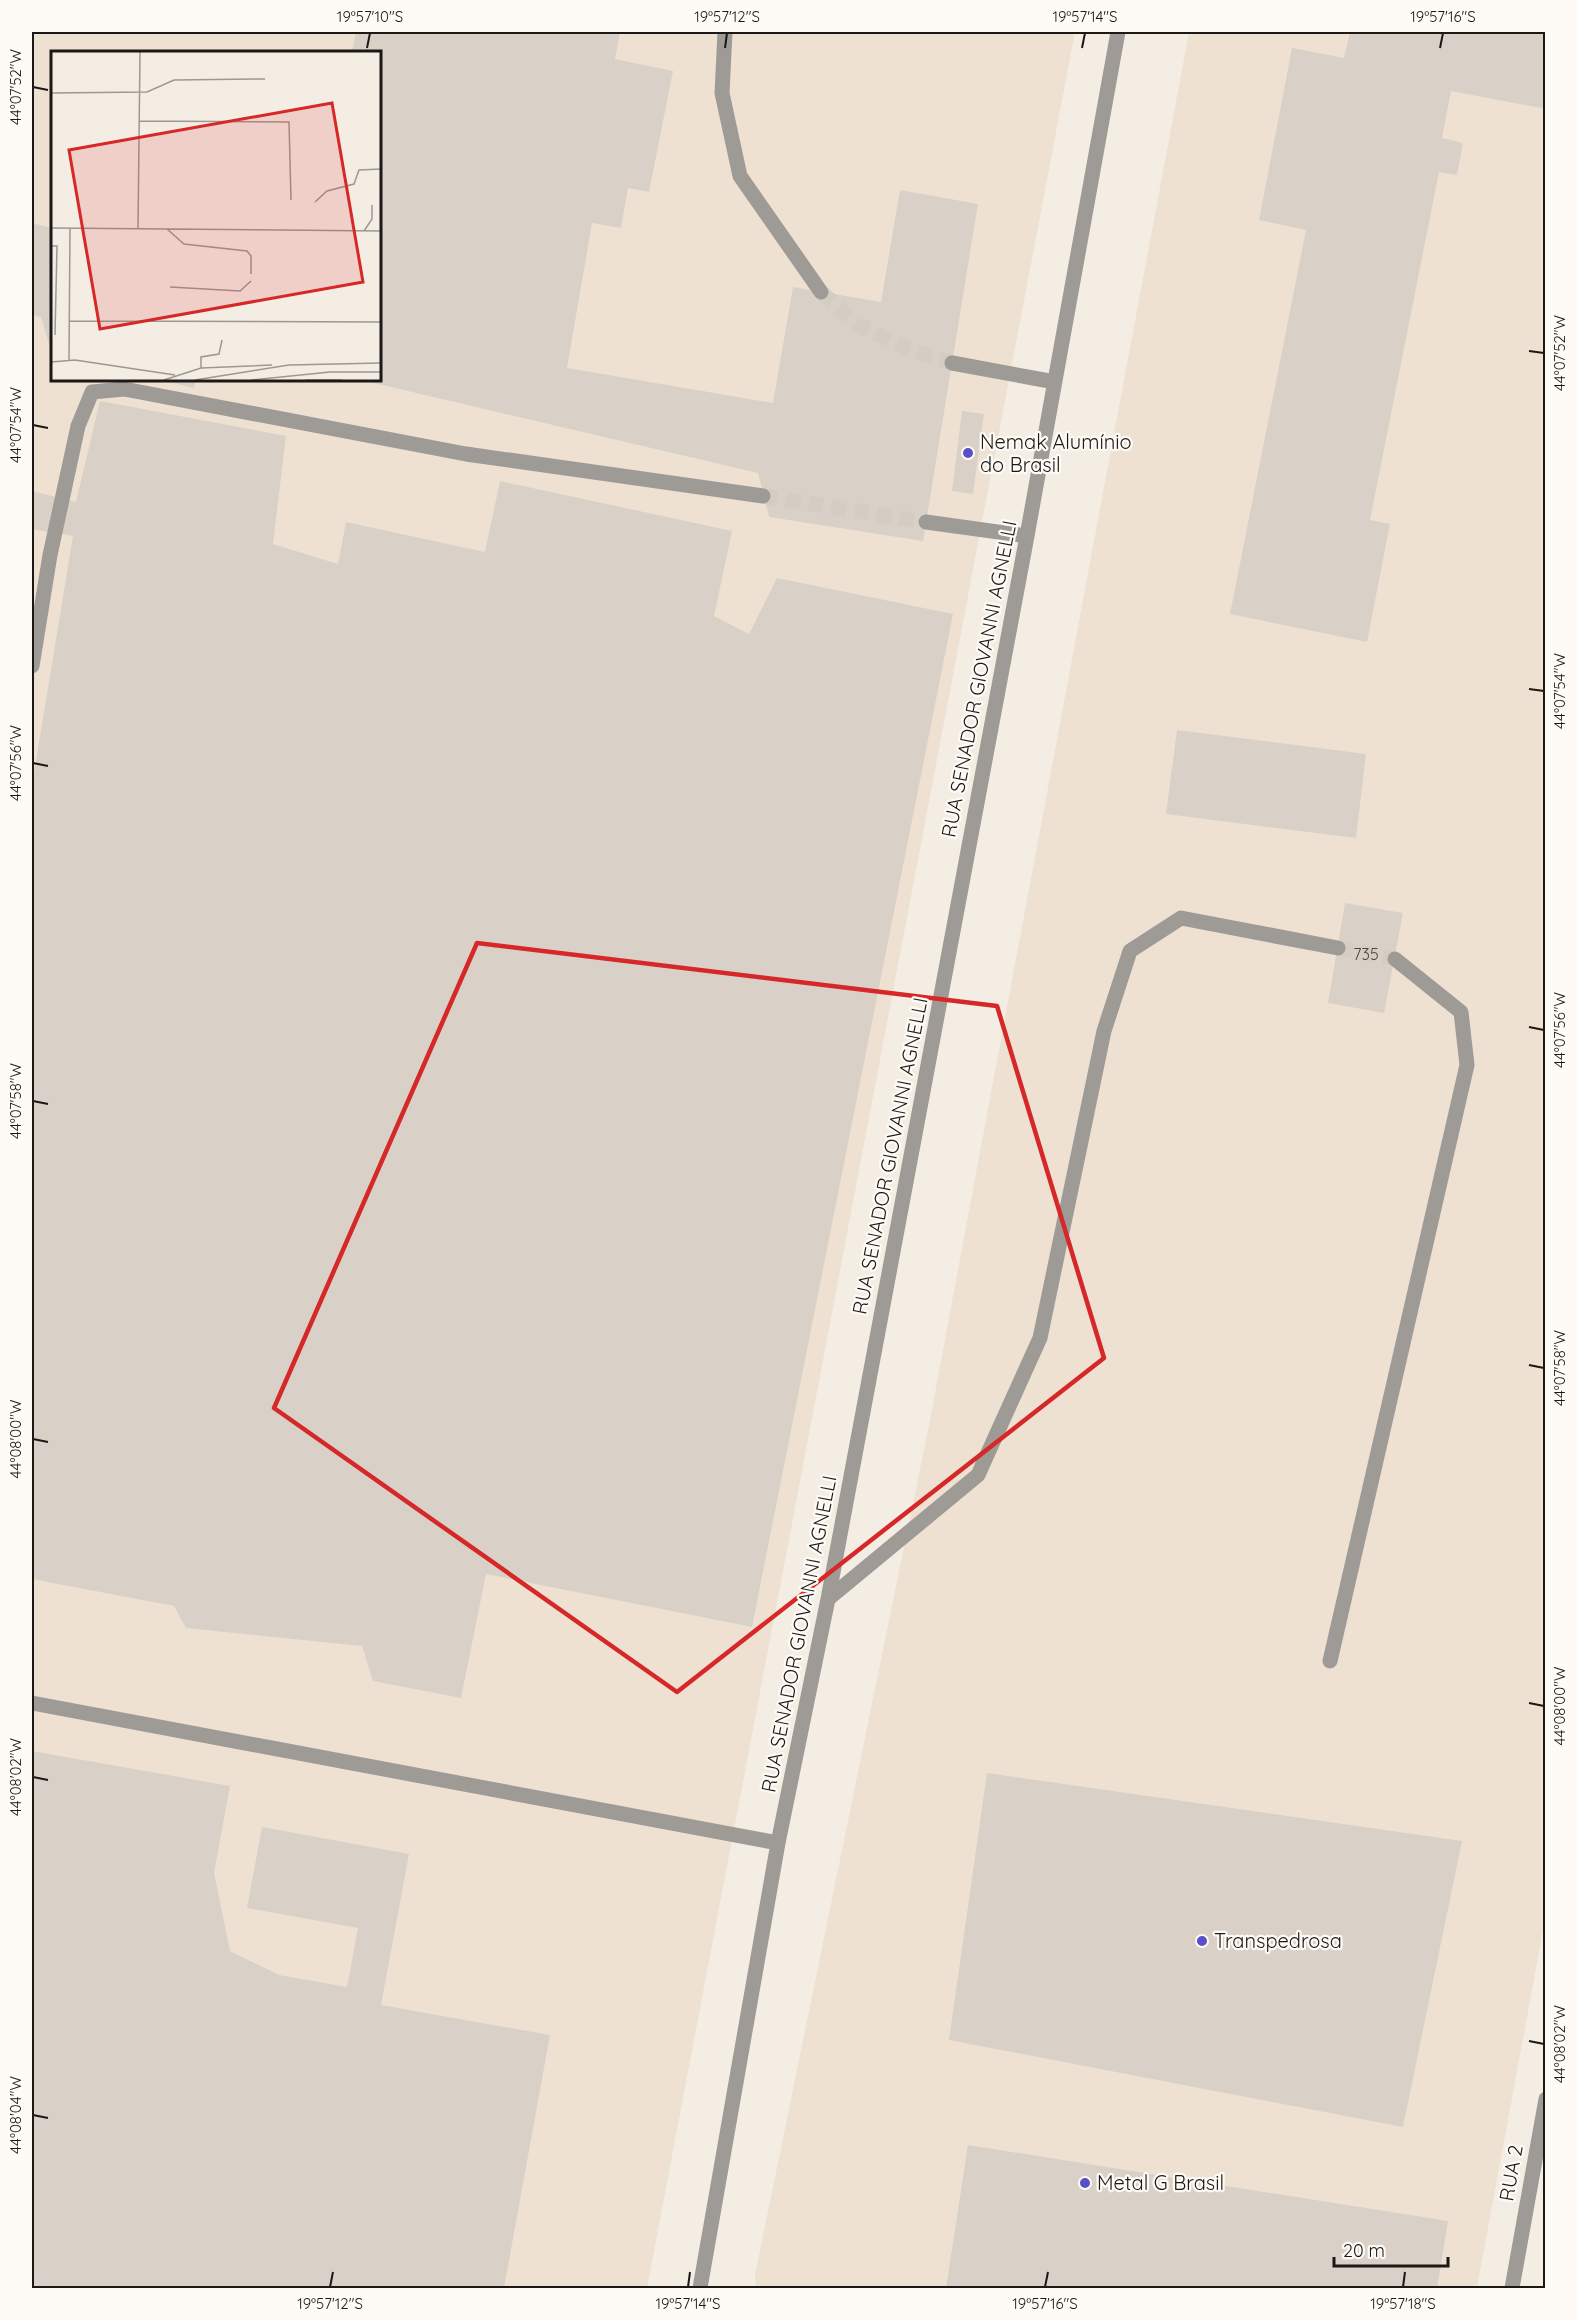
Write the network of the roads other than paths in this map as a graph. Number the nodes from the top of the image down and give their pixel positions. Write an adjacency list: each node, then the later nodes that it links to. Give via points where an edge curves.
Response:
1 (724, 32): 3 (street, via 723,93 740,176)
2 (1118, 32): 5 (street, RUA SENADOR GIOVANNI AGNELLI)
3 (821, 292)
4 (952, 363): 5 (street)
5 (1055, 382): 8 (street, RUA SENADOR GIOVANNI AGNELLI)
6 (764, 496): 9 (street, via 466,454 124,389 92,392 78,426 50,555)
7 (926, 522): 8 (street)
8 (1027, 536): 12 (street, RUA SENADOR GIOVANNI AGNELLI)
9 (32, 666)
10 (1338, 948): 12 (street, via 1181,918 1130,951 1104,1031 1040,1338 978,1475)
11 (1395, 959): 13 (street, via 1461,1012 1467,1065)
12 (828, 1599): 15 (street, RUA SENADOR GIOVANNI AGNELLI)
13 (1330, 1661)
14 (32, 1703): 15 (street)
15 (778, 1843): 17 (street, RUA SENADOR GIOVANNI AGNELLI)
16 (1545, 2099): 18 (street, RUA 2)
17 (700, 2289)
18 (1512, 2289)

